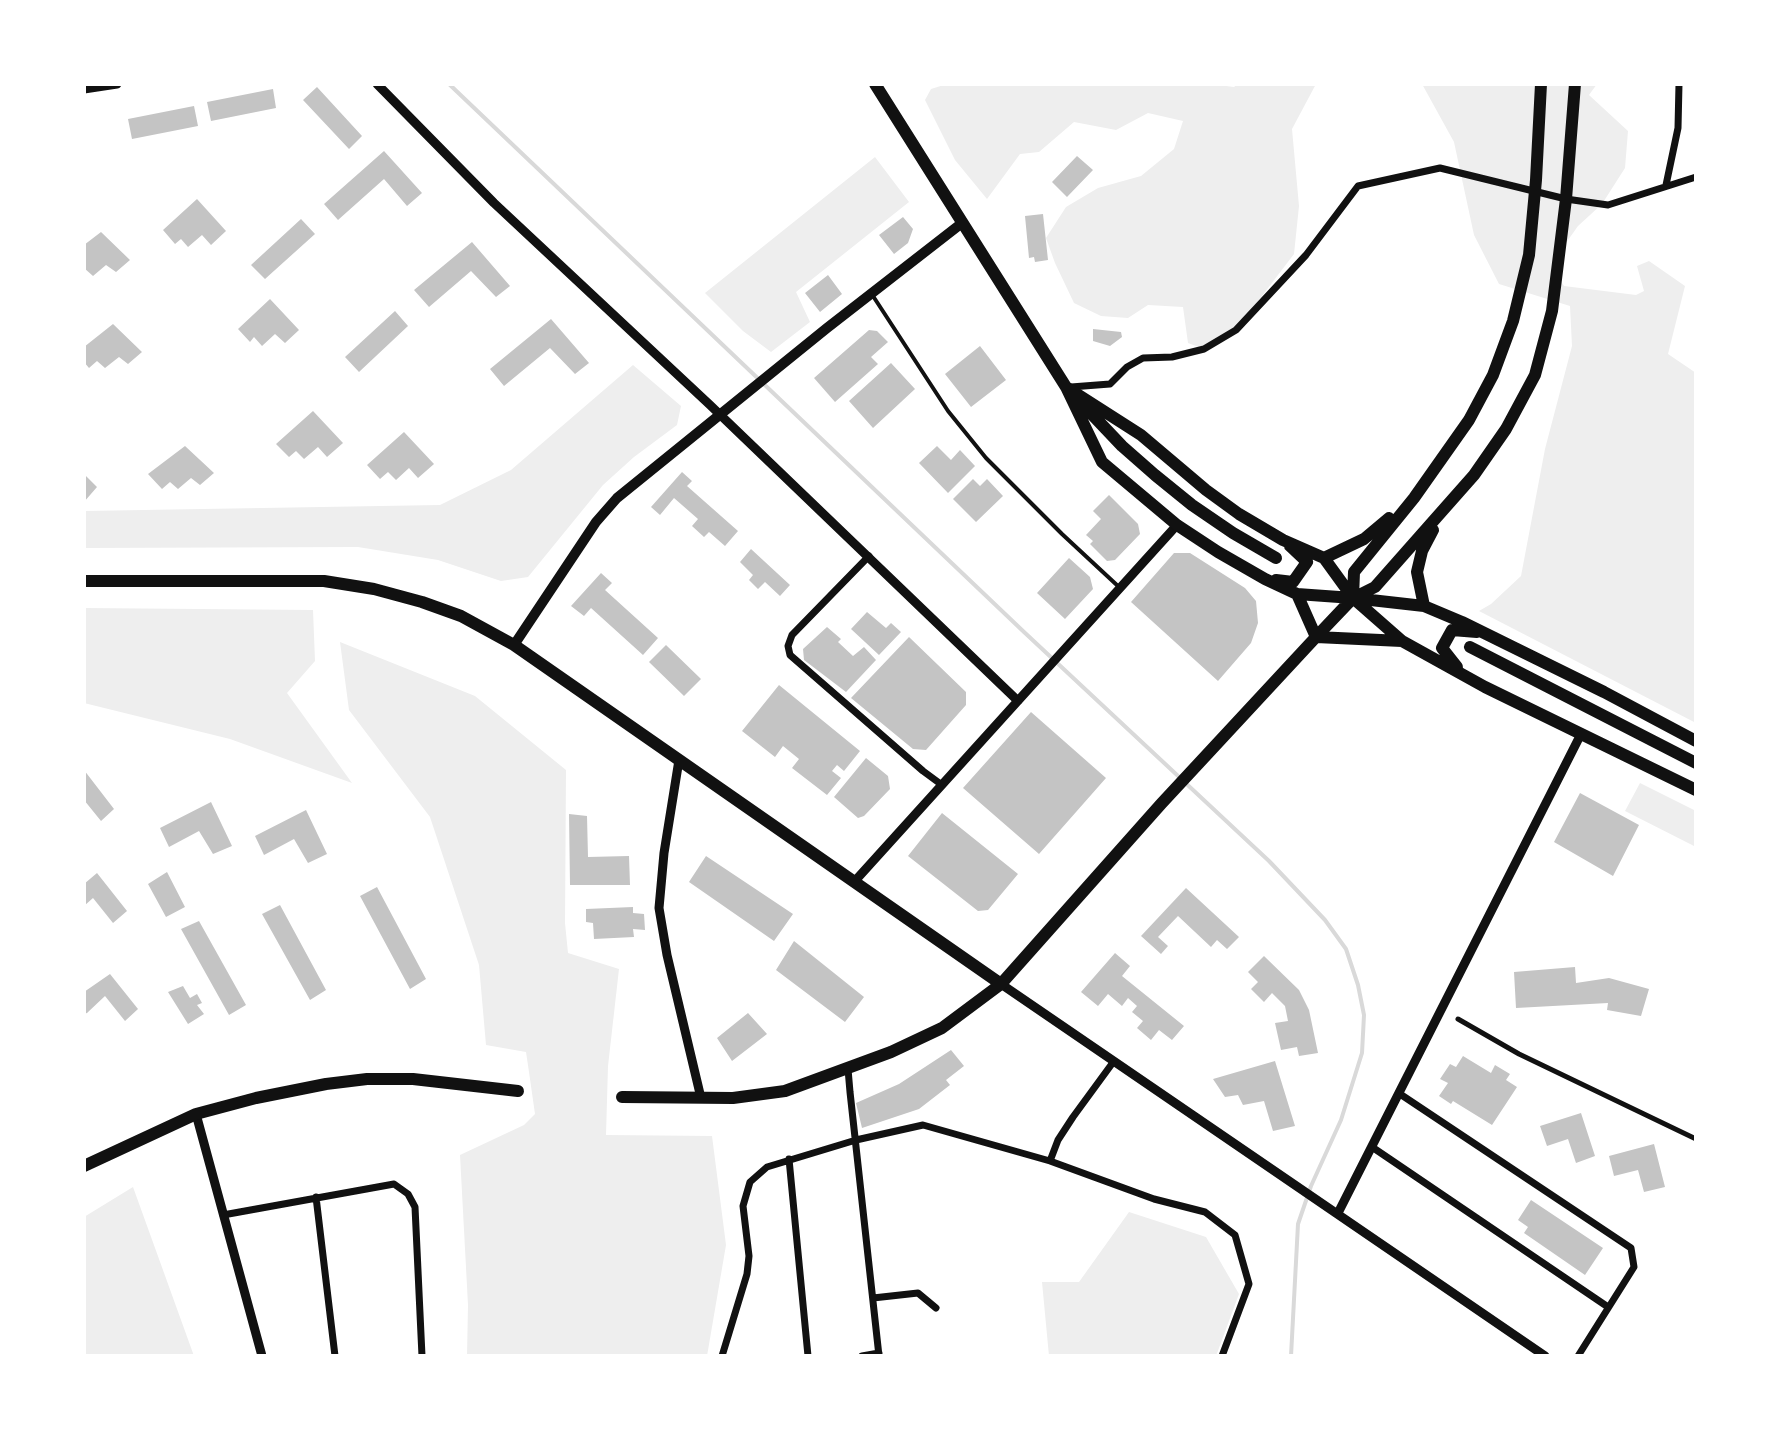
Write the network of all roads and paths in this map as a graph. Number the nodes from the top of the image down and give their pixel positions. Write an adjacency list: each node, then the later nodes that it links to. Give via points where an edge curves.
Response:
1 (117, 84): 7 (street)
2 (377, 84): 15 (street, via 494,203)
3 (875, 84): 12 (main road)
4 (1541, 84): 10 (main road)
5 (1575, 84): 11 (main road)
6 (1679, 84): 9 (street, via 1678,128)
7 (84, 89)
8 (1696, 177): 9 (street)
9 (1666, 185): 11 (street, via 1608,205)
10 (1535, 191): 11 (street); 14 (street, via 1440,168 1358,186 1306,255 1236,330 1204,349 1143,358 1110,384); 16 (main road, via 1526,269 1493,375 1469,420)
11 (1566, 199): 17 (main road, via 1552,311 1535,375 1506,429)
12 (962, 223): 13 (main road); 14 (main road)
13 (871, 294): 15 (main road); 25 (lane, via 948,411 986,458)
14 (1066, 387): 18 (main road, via 1102,462); 19 (main road, via 1141,435 1239,514); 21 (main road, via 1167,485)
15 (720, 415): 20 (street); 32 (main road, via 617,498)
16 (1414, 498): 22 (main road, via 1364,539); 27 (main road, via 1354,572)
17 (1440, 515): 27 (main road, via 1375,587); 28 (main road, via 1417,572)
18 (1177, 525): 23 (main road); 25 (street)
19 (1283, 540): 22 (main road); 23 (main road, via 1307,562 1293,582)
20 (869, 556): 35 (street); 40 (street, via 792,635 790,655)
21 (1276, 558)
22 (1324, 558): 27 (main road)
23 (1265, 579): 26 (main road)
24 (84, 581): 32 (main road, via 324,581 422,602)
25 (1120, 588): 35 (street)
26 (1297, 594): 27 (main road); 30 (main road)
27 (1353, 598): 28 (main road); 30 (main road); 31 (main road)
28 (1424, 606): 29 (main road)
29 (1484, 633): 34 (main road, via 1452,630 1442,648); 37 (main road)
30 (1316, 637): 31 (main road); 43 (main road)
31 (1402, 641): 34 (main road)
32 (514, 645): 38 (main road)
33 (1470, 647): 39 (main road)
34 (1462, 674): 36 (main road)
35 (1018, 701): 40 (street)
36 (1581, 734): 41 (main road); 48 (street)
37 (1696, 741)
38 (679, 760): 42 (main road); 50 (street, via 659,908)
39 (1696, 763)
40 (942, 785): 42 (street)
41 (1696, 790)
42 (854, 882): 43 (main road)
43 (1001, 984): 45 (street); 46 (main road, via 942,1028)
44 (1458, 1019): 52 (street)
45 (1114, 1061): 56 (street, via 1058,1140); 59 (street)
46 (848, 1069): 50 (main road, via 785,1091); 53 (street)
47 (518, 1091): 51 (main road, via 367,1079)
48 (1400, 1094): 54 (street); 62 (street, via 1631,1248 1634,1267)
49 (622, 1097): 50 (main road)
50 (701, 1098)
51 (196, 1114): 57 (main road); 60 (street)
52 (1696, 1139)
53 (856, 1140): 55 (street); 56 (street, via 923,1125); 61 (street)
54 (1372, 1147): 59 (street); 62 (street)
55 (789, 1159): 68 (street, via 767,1167 750,1182 743,1206 747,1274); 69 (street)
56 (1050, 1161): 71 (street, via 1205,1212 1235,1235 1249,1284)
57 (84, 1166)
58 (316, 1197): 60 (street); 66 (street); 67 (street, via 394,1184 408,1194 415,1207)
59 (1338, 1213): 72 (street)
60 (223, 1215): 65 (street)
61 (873, 1298): 63 (street, via 918,1293); 64 (street)
62 (1608, 1307): 73 (street)
63 (936, 1308)
64 (879, 1354): 70 (street)
65 (262, 1356)
66 (335, 1356)
67 (422, 1356)
68 (722, 1356)
69 (808, 1356)
70 (862, 1356)
71 (1222, 1356)
72 (1545, 1356)
73 (1578, 1356)

